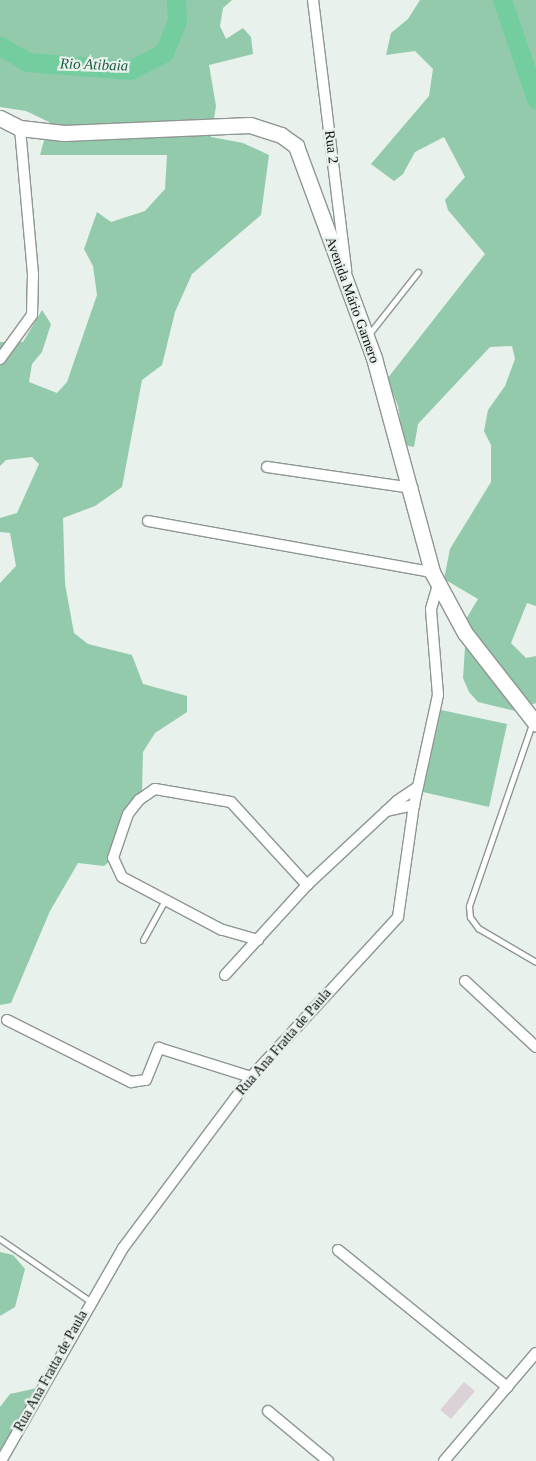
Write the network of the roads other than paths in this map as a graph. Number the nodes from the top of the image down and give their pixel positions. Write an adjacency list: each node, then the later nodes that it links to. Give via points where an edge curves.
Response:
1 (313, 0): 3 (street, Rua 2)
2 (319, 0): 3 (lane)
3 (314, 12): 7 (street, Rua 2)
4 (0, 118): 5 (main road, Avenida Mário Garnero)
5 (20, 128): 7 (main road, Avenida Mário Garnero, via 64,132 240,125 281,135 304,159); 9 (street, via 34,274 32,315)
6 (418, 272): 8 (lane)
7 (349, 294): 8 (main road, Avenida Mário Garnero)
8 (366, 338): 11 (main road, Avenida Mário Garnero)
9 (0, 359)
10 (267, 466): 11 (street)
11 (412, 488): 13 (main road, Avenida Mário Garnero)
12 (148, 521): 13 (street)
13 (435, 578): 14 (main road, Avenida Mário Garnero, via 465,633); 15 (street, Rua Ana Fratta de Paula, via 431,609 438,695)
14 (535, 722): 22 (lane, via 469,906 470,917 478,928)
15 (418, 787): 16 (street, Rua Ana Fratta de Paula); 17 (street)
16 (414, 805): 17 (street); 27 (street, Rua Ana Fratta de Paula, via 398,917)
17 (386, 811): 18 (street)
18 (307, 885): 19 (street, via 232,802 155,789 128,814 113,858 122,877); 21 (street)
19 (164, 900): 20 (lane); 21 (street, via 222,930)
20 (143, 940)
21 (258, 940): 23 (street)
22 (536, 962)
23 (225, 975)
24 (465, 981): 26 (street)
25 (7, 1020): 27 (street, via 131,1082 146,1080 159,1048)
26 (536, 1047)
27 (251, 1077): 30 (street, Rua Ana Fratta de Paula, via 123,1248)
28 (0, 1238): 30 (lane)
29 (338, 1250): 32 (street)
30 (90, 1301): 34 (street, Rua Ana Fratta de Paula)
31 (536, 1353): 32 (street)
32 (506, 1387): 36 (street)
33 (268, 1411): 35 (street)
34 (1, 1461)
35 (328, 1461)
36 (444, 1461)

